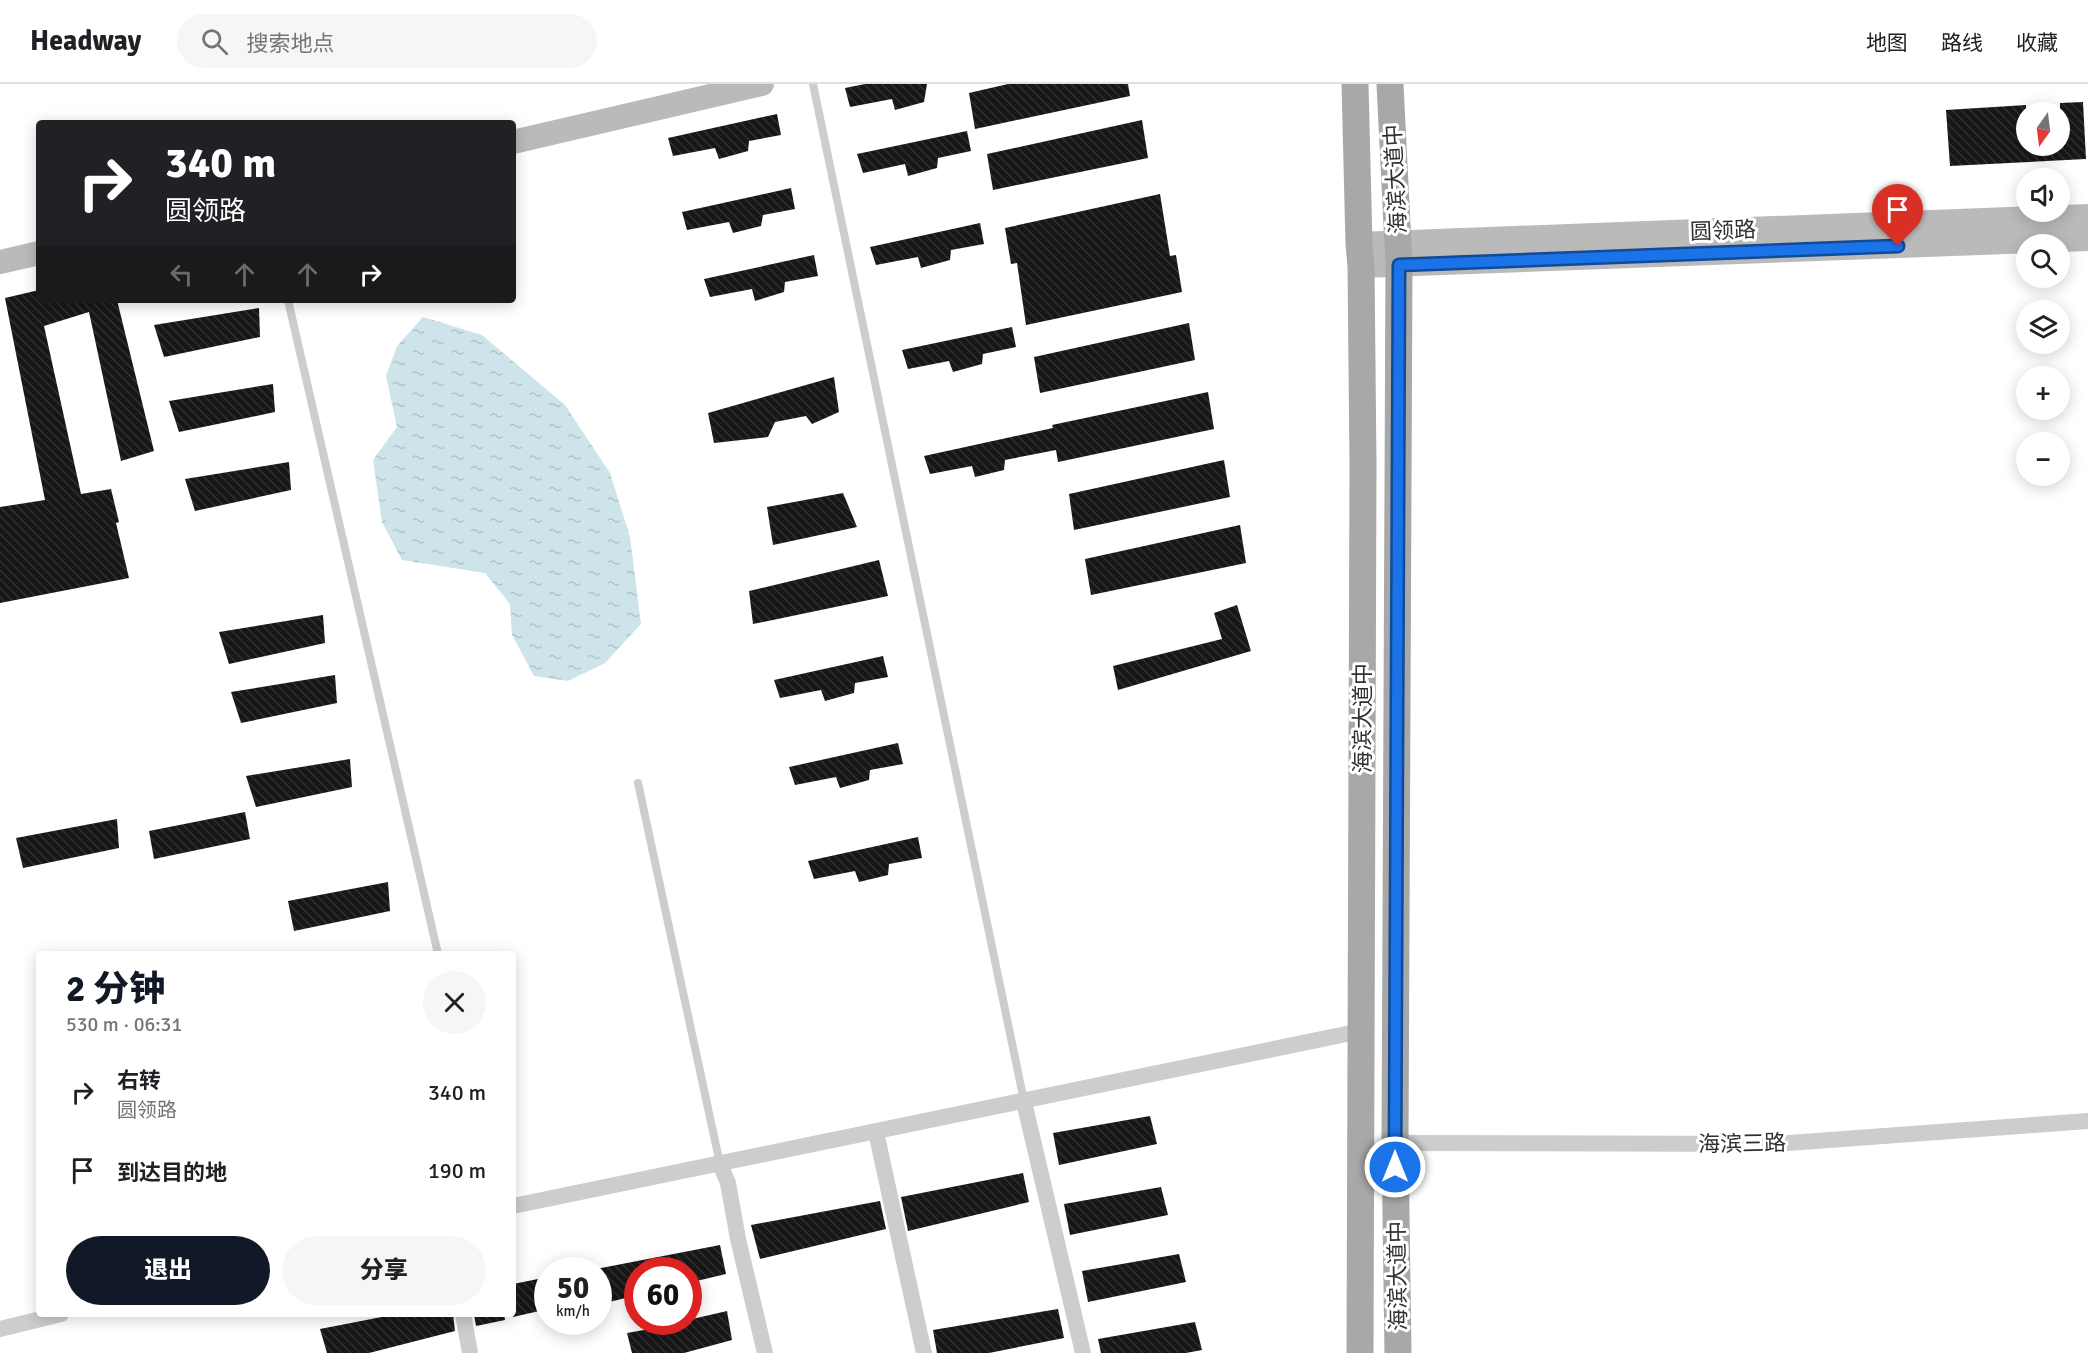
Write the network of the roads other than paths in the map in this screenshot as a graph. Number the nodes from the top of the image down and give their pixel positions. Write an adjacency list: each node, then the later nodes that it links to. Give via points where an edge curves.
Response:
1 (762, 84): 5 (street)
2 (813, 84): 16 (lane)
3 (1355, 84): 10 (main road, 海滨大道中)
4 (1390, 84): 9 (main road, 海滨大道中)
5 (516, 141)
6 (2088, 216): 9 (street, 圆领路)
7 (2088, 239): 9 (street, 圆领路)
8 (36, 254): 11 (street)
9 (1399, 254): 10 (street, 圆领路); 19 (main road, 海滨大道中)
10 (1360, 255): 15 (main road, 海滨大道中)
11 (0, 262)
12 (289, 303): 14 (lane)
13 (638, 783): 20 (lane)
14 (437, 951)
15 (1361, 1031): 16 (street); 29 (main road, 海滨大道中)
16 (1024, 1102): 18 (street); 28 (street)
17 (2088, 1121): 19 (street, 海滨三路, via 1775,1144)
18 (876, 1132): 20 (street); 27 (street)
19 (1395, 1143): 30 (main road, 海滨大道中)
20 (720, 1164): 21 (street); 26 (street, via 728,1183)
21 (516, 1205)
22 (49, 1317): 24 (street)
23 (464, 1317): 25 (street)
24 (0, 1329)
25 (470, 1353)
26 (765, 1353)
27 (924, 1353)
28 (1083, 1353)
29 (1360, 1353)
30 (1398, 1353)

